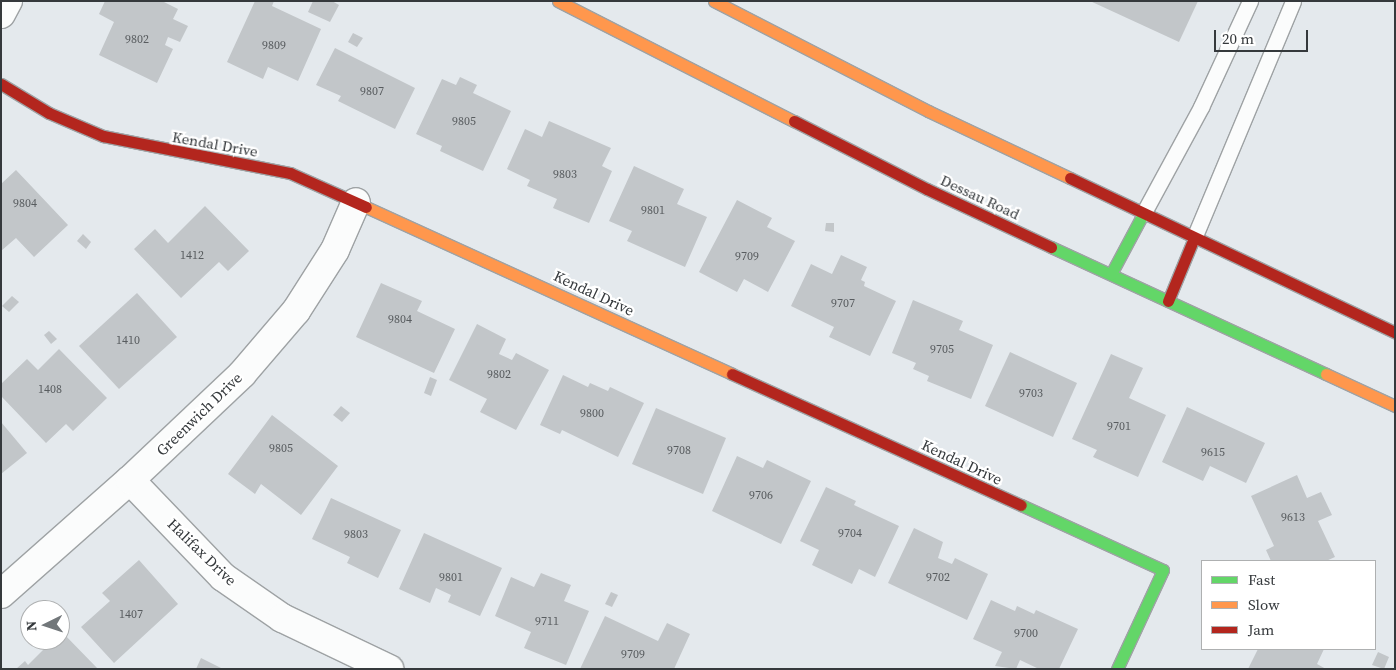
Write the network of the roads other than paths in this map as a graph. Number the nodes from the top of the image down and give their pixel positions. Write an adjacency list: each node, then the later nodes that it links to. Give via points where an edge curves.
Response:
1 (8, 1): 6 (street)
2 (558, 1): 11 (main road, Dessau Road, via 918,185)
3 (714, 1): 9 (main road, via 928,111)
4 (1250, 1): 9 (lane, via 1201,107)
5 (1293, 1): 10 (lane)
6 (1, 14)
7 (1, 84): 8 (main road, Kendal Drive, via 49,113 103,136 290,173)
8 (356, 202): 15 (street, Greenwich Drive, via 335,250 296,311 242,374); 18 (main road, Kendal Drive, via 1162,570)
9 (1143, 214): 10 (main road); 11 (main road)
10 (1194, 238): 12 (main road); 13 (main road)
11 (1111, 274): 12 (main road, Dessau Road)
12 (1168, 300): 14 (main road, Dessau Road)
13 (1395, 332)
14 (1395, 406)
15 (130, 480): 16 (street, Greenwich Drive); 17 (street, Halifax Drive, via 223,577 282,618)
16 (1, 594)
17 (389, 669)
18 (1117, 669)

